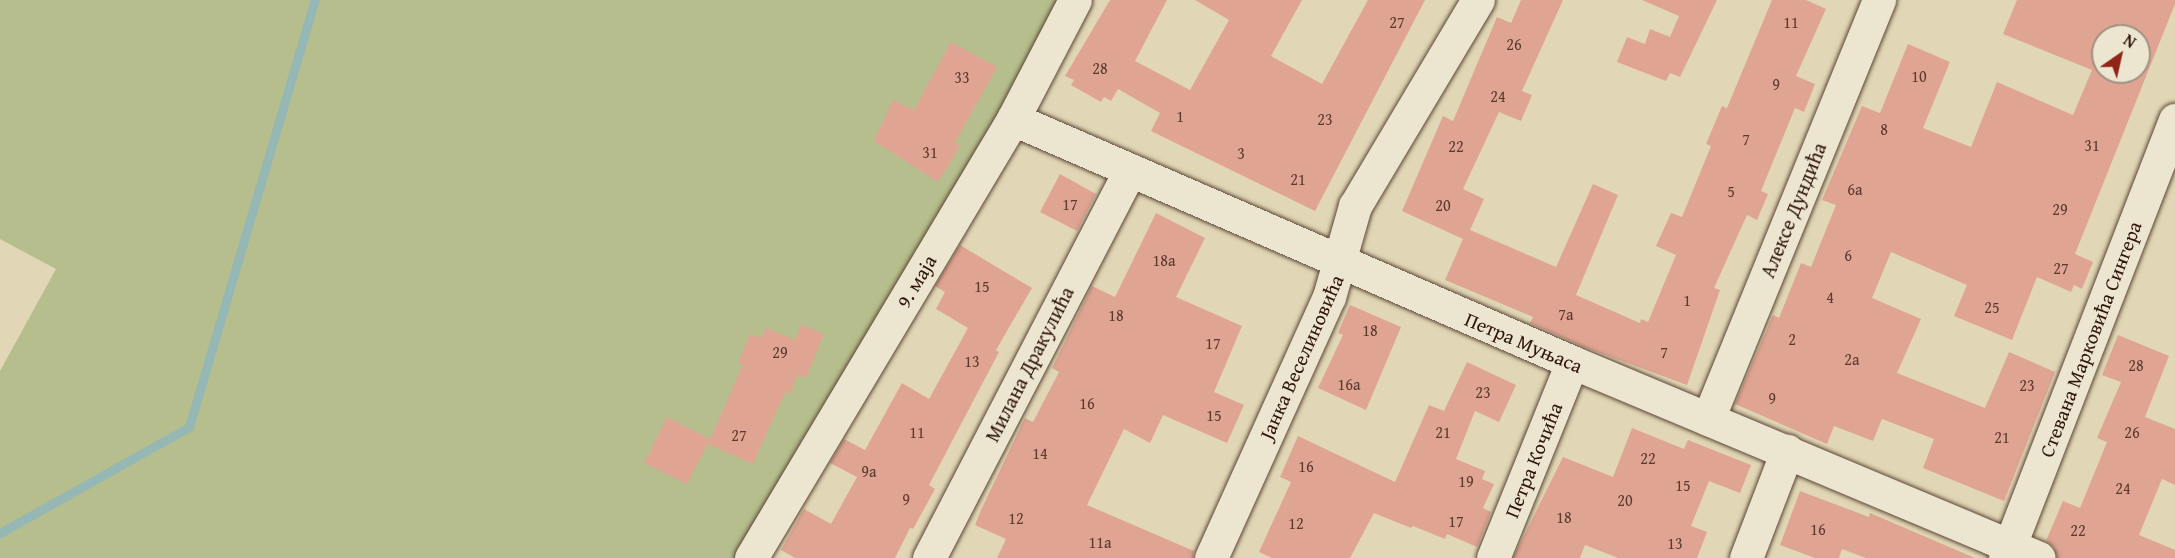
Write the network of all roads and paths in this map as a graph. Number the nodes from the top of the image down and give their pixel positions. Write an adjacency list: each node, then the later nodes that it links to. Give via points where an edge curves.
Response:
1 (1075, 0): 4 (street, 9. маја)
2 (1478, 0): 7 (street, Јанка Веселиновића, via 1355,206)
3 (1879, 0): 9 (street, Алексе Дундића)
4 (1013, 119): 6 (street, Петра Муњаса); 12 (street, 9. маја)
5 (2175, 120): 11 (street, Стевана Марковића Сингера)
6 (1130, 170): 7 (street, Петра Муњаса); 13 (street, Милана Дракулића)
7 (1341, 263): 8 (street, Петра Муњаса); 14 (street, Јанка Веселиновића)
8 (1572, 362): 9 (street, Петра Муњаса); 15 (street, Петра Кочића)
9 (1708, 419): 10 (street, Петра Муњаса)
10 (1787, 451): 11 (street, Петра Муњаса); 16 (street)
11 (2007, 552): 17 (street, Петра Муњаса)
12 (751, 558)
13 (929, 558)
14 (1211, 558)
15 (1493, 558)
16 (1746, 558)
17 (2039, 558)

